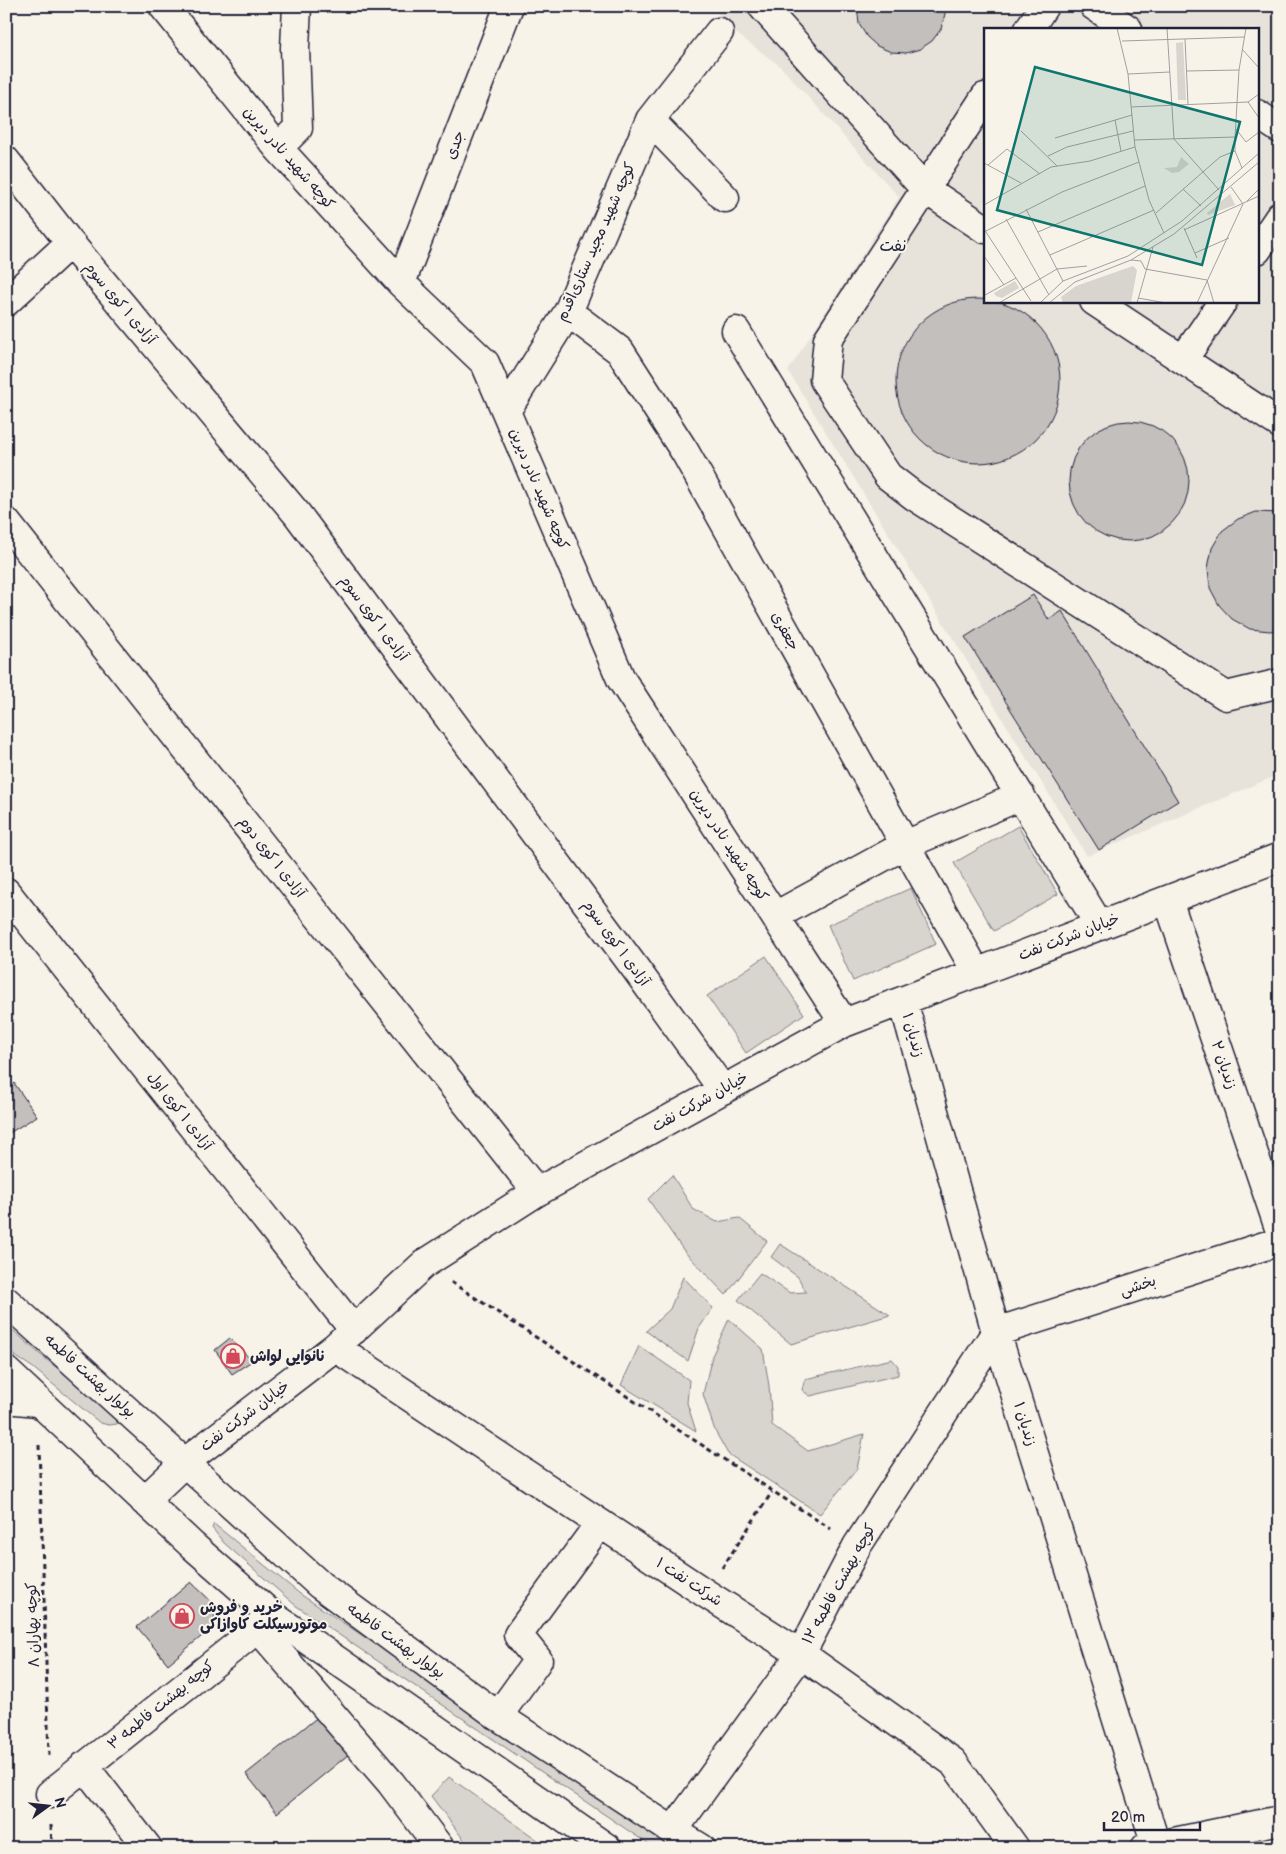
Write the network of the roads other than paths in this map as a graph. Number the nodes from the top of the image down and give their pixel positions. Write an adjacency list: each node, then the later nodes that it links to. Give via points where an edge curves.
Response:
1 (163, 6): 14 (street, کوچه شهید نادر دیرین)
2 (297, 6): 14 (street, via 298,128)
3 (509, 6): 22 (street, جدی)
4 (762, 6): 16 (street)
5 (1044, 6): 7 (street)
6 (1094, 6): 8 (street)
7 (1030, 28)
8 (1127, 28)
9 (719, 32): 12 (street, کوچه شهید مجید ستاری‌اقدم)
10 (984, 99): 16 (street)
11 (1258, 115): 13 (street)
12 (650, 120): 17 (street); 26 (street, کوچه شهید مجید ستاری‌اقدم)
13 (1280, 128)
14 (278, 148): 22 (street, کوچه شهید نادر دیرین)
15 (6, 161): 20 (street, آزادی ۱ کوی سوم)
16 (925, 189): 19 (street); 32 (street, via 828,339 824,380 888,476 914,496 1226,696)
17 (725, 198)
18 (1280, 216): 21 (street)
19 (984, 228)
20 (70, 243): 23 (street); 43 (street, آزادی ۱ کوی سوم, via 297,514)
21 (1258, 249)
22 (401, 283): 29 (street, کوچه شهید نادر دیرین, via 484,363)
23 (6, 302)
24 (1096, 302): 28 (street)
25 (1222, 302): 28 (street)
26 (568, 312): 29 (street, کوچه شهید مجید ستاری‌اقدم); 34 (street, جعفری, via 620,351 685,452)
27 (736, 331): 33 (street)
28 (1183, 360): 30 (street)
29 (506, 411): 38 (street, کوچه شهید نادر دیرین, via 621,679)
30 (1280, 424)
31 (6, 522): 44 (street, آزادی ۱ کوی دوم)
32 (1280, 683)
33 (1021, 796): 34 (street); 39 (street)
34 (905, 845): 38 (street); 40 (street, جعفری)
35 (1280, 857): 37 (street, خیابان شرکت نفت)
36 (6, 892): 49 (street, آزادی ۱ کوی اول)
37 (1168, 900): 39 (street, خیابان شرکت نفت); 45 (street, زندیان ۲)
38 (775, 916): 42 (street, کوچه شهید نادر دیرین)
39 (1100, 926): 40 (street, خیابان شرکت نفت)
40 (977, 972): 41 (street, خیابان شرکت نفت)
41 (903, 1000): 42 (street, خیابان شرکت نفت); 48 (street, زندیان ۱)
42 (844, 1023): 43 (street, خیابان شرکت نفت)
43 (723, 1090): 44 (street, خیابان شرکت نفت)
44 (537, 1192): 49 (street, خیابان شرکت نفت, via 424,1264)
45 (1280, 1231)
46 (1280, 1240): 48 (street, بخشی)
47 (6, 1301): 53 (street, بولوار بهشت فاطمه)
48 (996, 1332): 57 (street, کوچه بهشت فاطمه ۱۲, via 857,1546); 64 (street, زندیان ۱)
49 (345, 1339): 53 (street, خیابان شرکت نفت); 55 (street, شرکت نفت ۱)
50 (6, 1371): 52 (street)
51 (6, 1399): 52 (street)
52 (37, 1402): 54 (street)
53 (185, 1462): 54 (street, خیابان شرکت نفت); 58 (street, بولوار بهشت فاطمه, via 320,1585)
54 (144, 1501): 56 (street, via 193,1546)
55 (600, 1523): 57 (street, شرکت نفت ۱); 58 (street, via 518,1635 538,1660)
56 (265, 1622): 59 (street, کوچه بهشت فاطمه ۳); 66 (street); 67 (street)
57 (800, 1654): 62 (street, کوچه بهشت فاطمه ۱۲); 69 (street, شرکت نفت ۱, via 952,1762)
58 (498, 1716): 62 (street, بولوار بهشت فاطمه)
59 (84, 1766): 60 (street, کوچه بهشت فاطمه ۳); 65 (street)
60 (50, 1794)
61 (1280, 1820): 63 (street)
62 (673, 1831): 68 (street, بولوار بهشت فاطمه)
63 (1215, 1840): 64 (street)
64 (1151, 1846)
65 (148, 1848)
66 (440, 1848)
67 (607, 1848)
68 (701, 1848)
69 (1015, 1848)

